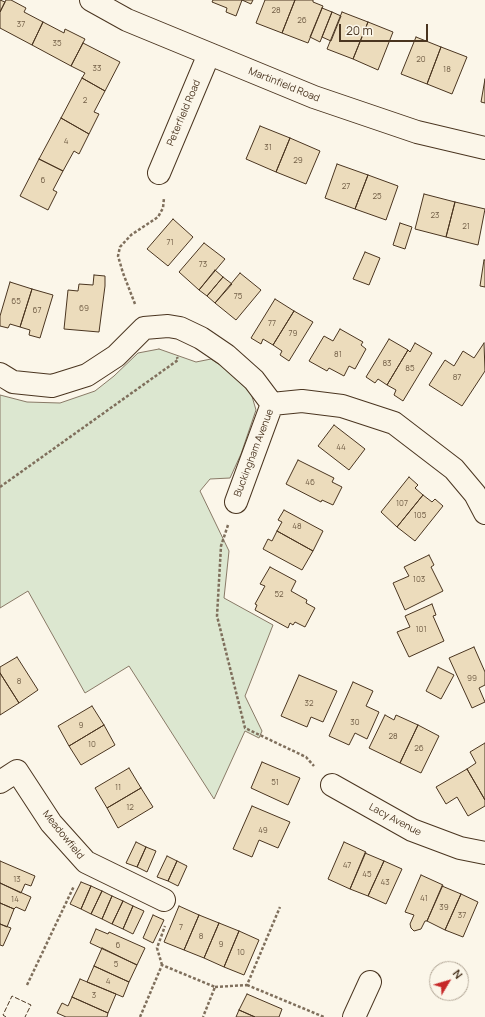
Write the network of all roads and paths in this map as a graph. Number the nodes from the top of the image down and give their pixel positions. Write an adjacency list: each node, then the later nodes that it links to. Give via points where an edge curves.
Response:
1 (91, 0): 2 (street, Martinfield Road, via 127,20)
2 (209, 54): 3 (street, Martinfield Road, via 328,102 416,132); 4 (street, Peterfield Road)
3 (485, 148)
4 (159, 173): 6 (path, via 167,177 163,208 158,217 131,235 120,247 118,256 122,273)
5 (168, 326): 6 (street, Buckingham Avenue); 8 (street, Buckingham Avenue, via 180,328 201,338 226,355 254,380); 9 (path, via 178,360)
6 (144, 328): 7 (street, via 116,356 87,375 52,386 13,382)
7 (0, 374)
8 (272, 404): 10 (street, Buckingham Avenue); 11 (street, Buckingham Avenue, via 302,401 342,406 394,423 454,469)
9 (0, 487)
10 (236, 502): 13 (path, via 221,546 217,616 245,728 306,757)
11 (485, 513)
12 (0, 782): 15 (street, Meadowfield, via 17,771 51,823)
13 (332, 785): 14 (street, Lacy Avenue, via 412,830 460,848)
14 (485, 853)
15 (86, 862): 16 (street, Meadowfield); 20 (path)
16 (164, 900): 18 (path, via 172,907 157,948)
17 (280, 908): 21 (path)
18 (162, 965): 22 (path); 23 (path)
19 (370, 982): 26 (street)
20 (27, 984)
21 (247, 985): 22 (path); 25 (path)
22 (215, 987): 24 (path)
23 (140, 1017)
24 (203, 1017)
25 (324, 1017)
26 (354, 1017)

